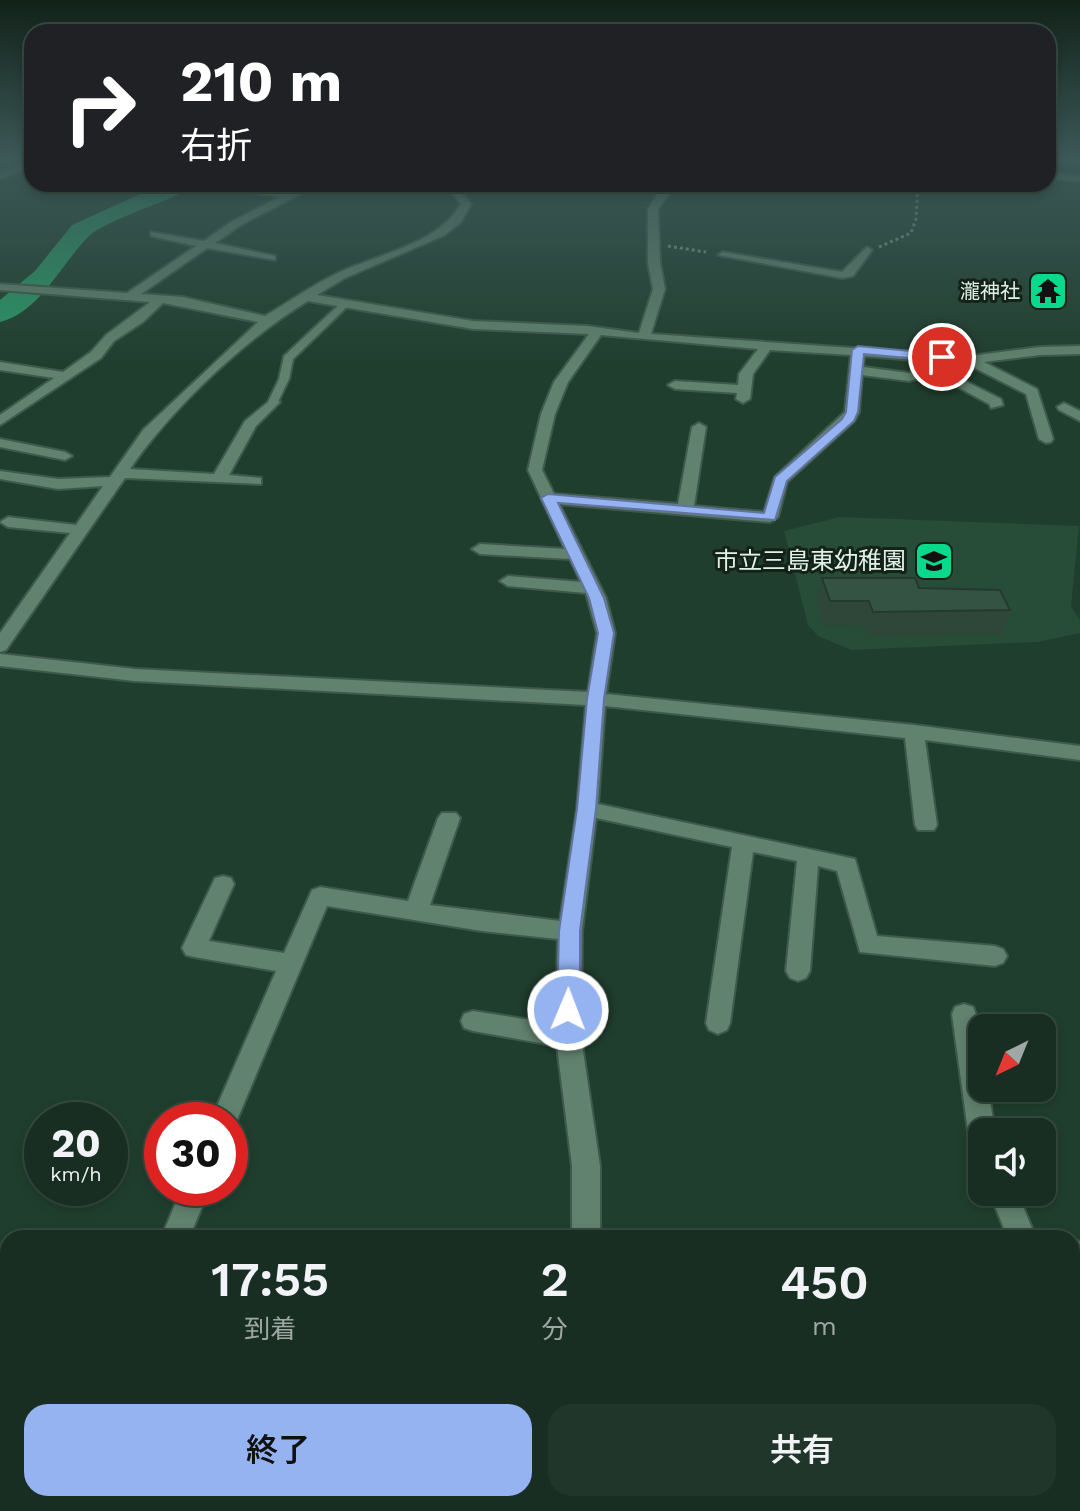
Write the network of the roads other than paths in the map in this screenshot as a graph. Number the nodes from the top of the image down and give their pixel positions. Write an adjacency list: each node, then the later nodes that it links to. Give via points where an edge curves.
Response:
1 (232, 227): 5 (street)
2 (450, 227): 11 (street)
3 (655, 227): 16 (street, via 659,289)
4 (155, 234): 5 (street)
5 (207, 245): 8 (street); 10 (street)
6 (867, 250): 7 (street, via 849,274 842,275)
7 (723, 255)
8 (271, 258)
9 (0, 287): 10 (street)
10 (131, 296): 12 (street)
11 (306, 297): 13 (street); 14 (street)
12 (159, 300): 14 (street, via 199,303); 23 (street)
13 (346, 303): 15 (street, via 473,325); 25 (lane, via 288,358)
14 (267, 320): 35 (street, via 148,433)
15 (596, 333): 16 (street); 38 (street, via 561,382 548,414 535,470)
16 (644, 337): 17 (street)
17 (768, 344): 18 (street); 24 (street, via 746,374 743,394)
18 (858, 350): 20 (street); 22 (street)
19 (1080, 350): 20 (street)
20 (970, 360): 31 (street, via 1032,392)
21 (0, 366): 23 (street)
22 (857, 370): 26 (street, via 909,377 935,370); 39 (street, via 847,421 780,480 770,517)
23 (66, 376): 29 (street)
24 (675, 385)
25 (273, 402): 36 (street, via 250,424)
26 (996, 405)
27 (1064, 407): 28 (street)
28 (1080, 417)
29 (0, 421)
30 (699, 427): 39 (street)
31 (1046, 439)
32 (0, 443): 33 (street)
33 (65, 456)
34 (0, 475): 35 (street, via 58,484)
35 (119, 477): 36 (street); 41 (street)
36 (219, 479): 37 (street)
37 (256, 481)
38 (548, 498): 39 (street); 43 (street)
39 (685, 511)
40 (8, 522): 41 (street)
41 (82, 530): 47 (street)
42 (480, 549): 43 (street)
43 (578, 555): 45 (street)
44 (508, 581): 45 (street)
45 (592, 588): 50 (street, via 606,633)
46 (0, 613): 47 (street)
47 (22, 616): 48 (street)
48 (0, 646)
49 (0, 660): 50 (street, via 135,675)
50 (596, 699): 51 (street); 53 (street)
51 (914, 732): 52 (street); 55 (street)
52 (1080, 753)
53 (587, 809): 56 (street); 60 (street)
54 (449, 818): 59 (street)
55 (926, 825)
56 (744, 841): 57 (street); 66 (street)
57 (808, 855): 61 (street, via 847,865 868,945); 63 (street)
58 (223, 884): 62 (street, via 194,948)
59 (416, 912): 60 (street); 62 (street, via 320,896)
60 (570, 931): 67 (street)
61 (995, 956)
62 (289, 963): 68 (street)
63 (798, 971)
64 (964, 1014): 69 (street)
65 (473, 1021): 67 (street)
66 (718, 1023)
67 (568, 1037): 73 (street, via 586,1166)
68 (231, 1102)
69 (979, 1118)
70 (188, 1206): 72 (street)
71 (1009, 1206): 74 (street)
72 (178, 1230)
73 (586, 1230)
74 (1019, 1230)

